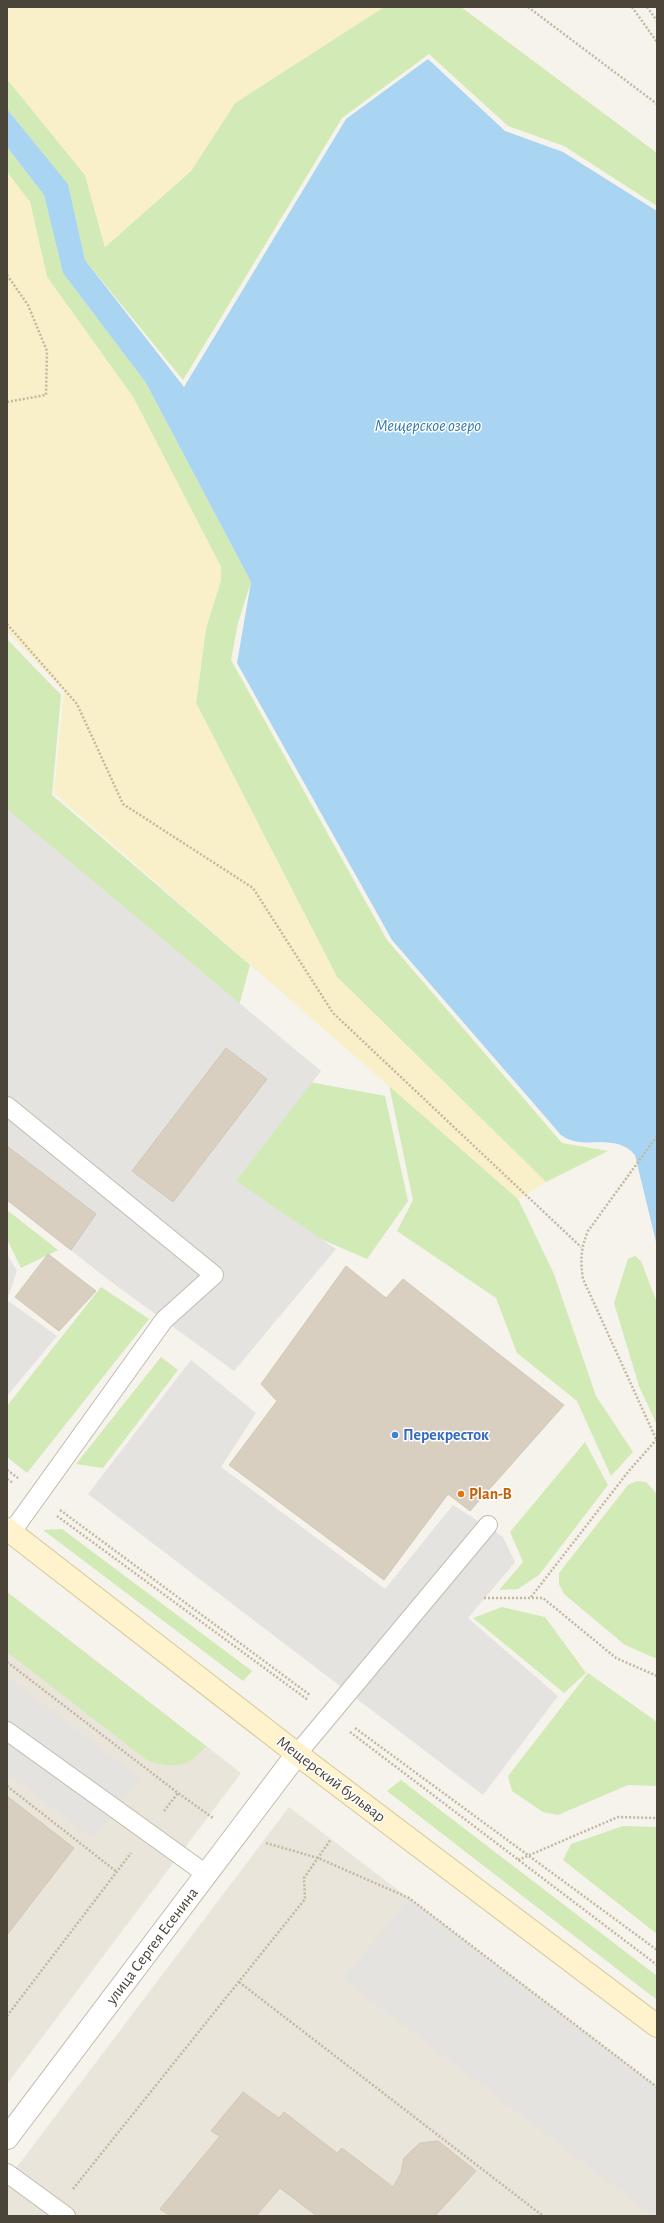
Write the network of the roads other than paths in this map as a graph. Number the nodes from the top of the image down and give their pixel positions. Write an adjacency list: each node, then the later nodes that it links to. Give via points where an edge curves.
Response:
1 (7, 1106): 3 (lane, via 214,1275 164,1320)
2 (488, 1525): 5 (lane)
3 (9, 1531): 5 (main road, Мещерский бульвар)
4 (7, 1731): 6 (lane)
5 (297, 1754): 6 (street, улица Сергея Есенина); 7 (main road, Мещерский бульвар)
6 (206, 1874): 8 (street, улица Сергея Есенина)
7 (657, 2026)
8 (7, 2138)
9 (7, 2173): 10 (lane)
10 (62, 2213)

